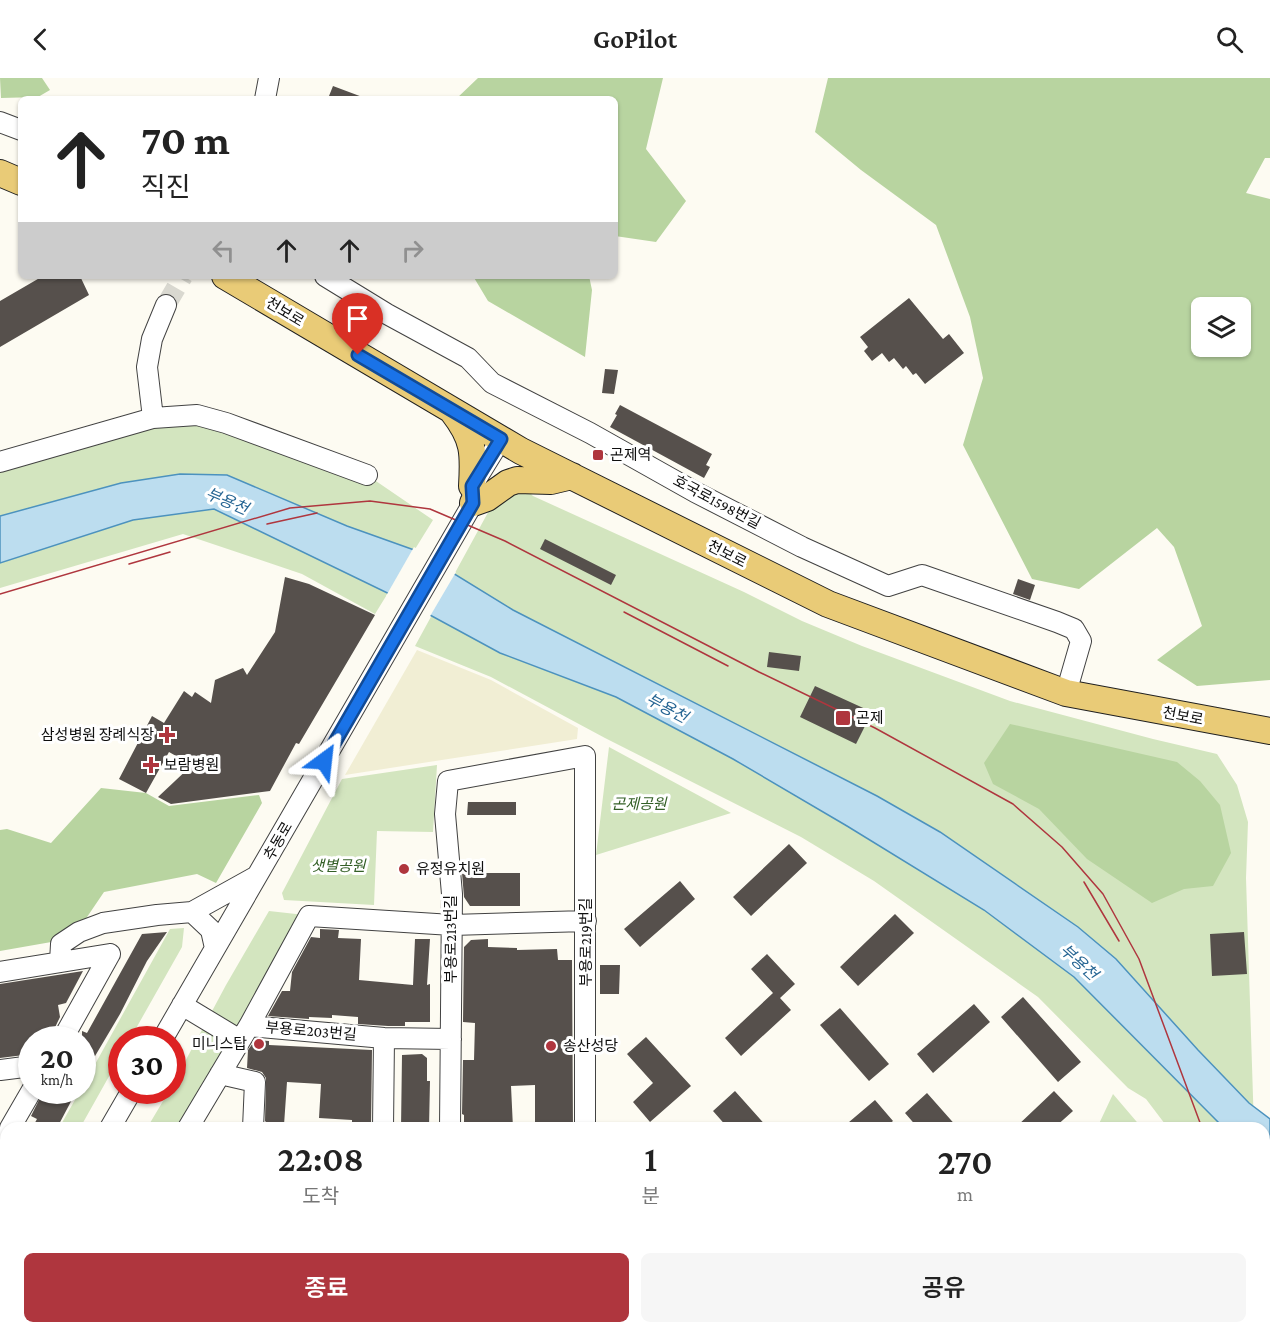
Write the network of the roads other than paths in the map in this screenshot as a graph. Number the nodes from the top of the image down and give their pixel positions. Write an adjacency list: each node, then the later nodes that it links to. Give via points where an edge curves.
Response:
1 (269, 78): 2 (street)
2 (266, 96)
3 (0, 122): 4 (street)
4 (18, 129)
5 (0, 173): 6 (main road)
6 (18, 181)
7 (230, 279): 10 (main road, 천보로)
8 (330, 279): 17 (street, 호국로1598번길, via 468,358 492,383 802,547 888,586 922,575 1074,629 1081,641)
9 (166, 305): 11 (street, via 152,339 147,367)
10 (453, 412): 12 (main road, 천보로); 16 (main road, via 467,430 472,448)
11 (153, 418): 13 (street); 14 (street, via 197,415)
12 (501, 439): 15 (main road, 천보로); 16 (street)
13 (0, 462)
14 (367, 475)
15 (572, 477): 16 (main road, via 517,480 487,498); 17 (main road, 천보로, via 828,604)
16 (473, 495): 20 (street, 추동로)
17 (1066, 693): 18 (main road, 천보로)
18 (1270, 731)
19 (585, 756): 22 (street, 부용로219번길); 23 (street, 부용로213번길, via 448,781 445,814)
20 (258, 875): 21 (street); 24 (street, 추동로)
21 (192, 912): 24 (street, via 211,930); 25 (street, via 103,923 79,932 61,944)
22 (586, 921): 23 (street); 44 (street, 부용로219번길)
23 (452, 925): 30 (street, via 309,916); 32 (street, 부용로213번길)
24 (215, 948): 27 (street, 추동로)
25 (60, 962): 26 (street); 28 (street, via 110,954)
26 (0, 972)
27 (182, 1005): 29 (street, 추동로); 30 (street)
28 (70, 1026)
29 (170, 1026)
30 (245, 1033): 31 (street, 부용로203번길); 35 (street)
31 (384, 1038): 32 (street, 부용로203번길); 42 (street)
32 (451, 1039): 43 (street, 부용로213번길)
33 (18, 1068): 34 (street)
34 (0, 1070)
35 (220, 1074): 40 (street); 41 (street, via 255,1082)
36 (24, 1104): 38 (street)
37 (124, 1104): 39 (street)
38 (13, 1122)
39 (113, 1122)
40 (192, 1122)
41 (253, 1122)
42 (383, 1122)
43 (450, 1122)
44 (585, 1122)

